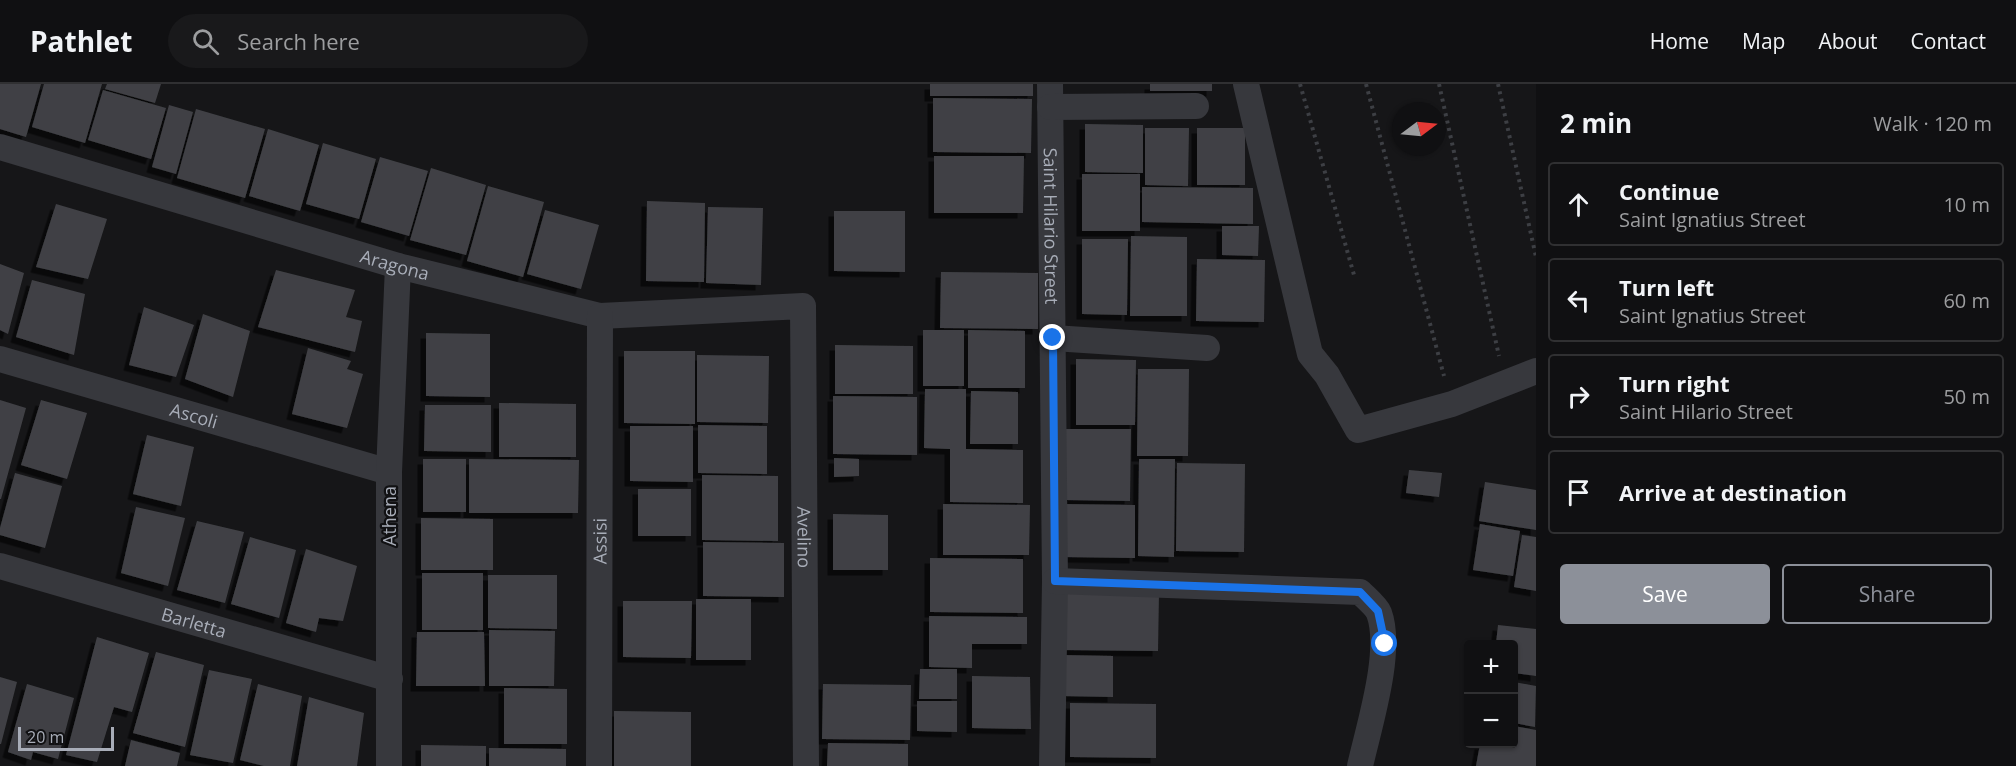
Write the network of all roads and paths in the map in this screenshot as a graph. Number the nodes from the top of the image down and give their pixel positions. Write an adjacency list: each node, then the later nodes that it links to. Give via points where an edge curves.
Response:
1 (1246, 84): 19 (street, via 1310,354 1327,375 1358,430)
2 (1300, 84): 11 (path)
3 (1366, 84): 19 (path)
4 (1439, 84): 18 (path)
5 (1498, 84): 9 (path)
6 (1050, 96): 7 (street); 14 (street, Saint Hilario Street)
7 (1196, 106)
8 (0, 147): 10 (street, Aragona)
9 (1536, 257)
10 (398, 266): 13 (street, Aragona); 20 (street, Athena)
11 (1354, 275)
12 (803, 306): 13 (street, Aragona); 26 (street, Avelino)
13 (600, 316): 25 (street, Assisi)
14 (1053, 338): 15 (street); 22 (street, Saint Hilario Street)
15 (1207, 348)
16 (0, 359): 20 (street, Ascoli)
17 (1536, 371): 18 (street)
18 (1505, 384): 19 (street)
19 (1452, 404)
20 (389, 472): 23 (street, Athena)
21 (0, 566): 23 (street, Barletta)
22 (1055, 581): 27 (street, Saint Hilario Street); 28 (street, via 1360,592 1378,611 1385,644)
23 (390, 679): 24 (street, Athena)
24 (389, 766)
25 (599, 766)
26 (806, 766)
27 (1052, 766)
28 (1360, 766)

